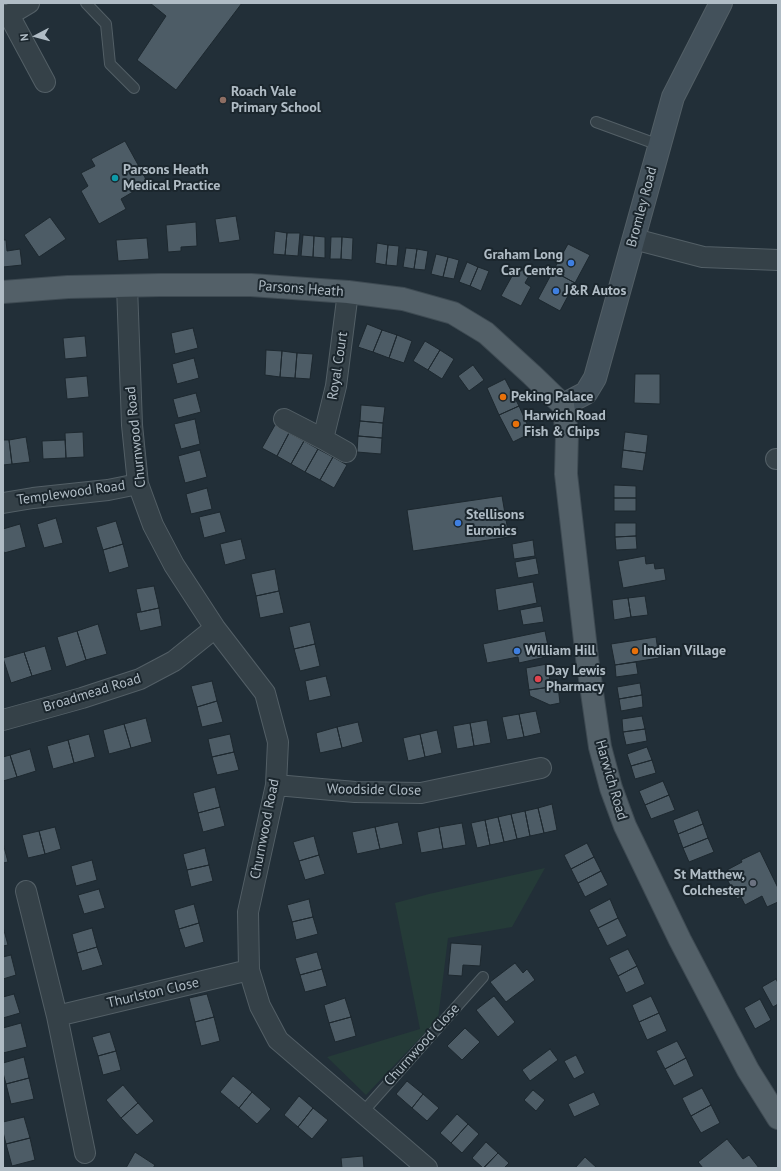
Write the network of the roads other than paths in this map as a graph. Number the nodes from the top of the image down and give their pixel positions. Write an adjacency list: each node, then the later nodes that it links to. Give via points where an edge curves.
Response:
1 (29, 3): 4 (street)
2 (86, 3): 6 (lane, via 106,24 110,64)
3 (721, 3): 8 (street, Bromley Road, via 673,97)
4 (6, 15): 5 (street)
5 (45, 82)
6 (134, 88)
7 (596, 122): 8 (lane)
8 (659, 145): 9 (street, Bromley Road)
9 (634, 239): 10 (street, via 703,257); 14 (street, Bromley Road, via 595,378 586,393)
10 (778, 260)
11 (127, 286): 12 (main road, Parsons Heath); 13 (main road, Parsons Heath, via 251,285); 18 (street, Churnwood Road, via 132,425)
12 (3, 292)
13 (348, 292): 14 (main road, Parsons Heath, via 403,299 453,313 486,333); 16 (street, Royal Court, via 336,386)
14 (563, 405): 29 (main road, Harwich Road, via 567,434 566,474 587,658 600,747 611,788 625,826 680,940 748,1070)
15 (284, 419): 16 (street)
16 (324, 439): 17 (street)
17 (346, 452)
18 (138, 484): 19 (street, Templewood Road); 20 (street, Churnwood Road, via 153,525 174,564)
19 (3, 503)
20 (215, 628): 21 (street, Broadmead Road, via 174,661 140,679); 23 (street, Churnwood Road, via 265,693 278,742)
21 (3, 720)
22 (541, 768): 23 (street, Woodside Close, via 421,793 356,792)
23 (276, 785): 25 (street, Churnwood Road, via 248,912)
24 (26, 891): 27 (street)
25 (249, 970): 27 (street, Thurlston Close); 28 (street, Churnwood Road, via 260,1006 278,1040)
26 (483, 977): 28 (lane, Churnwood Close)
27 (57, 1016): 30 (street)
28 (362, 1113): 31 (street, Churnwood Road)
29 (778, 1118)
30 (84, 1153)
31 (427, 1168)

